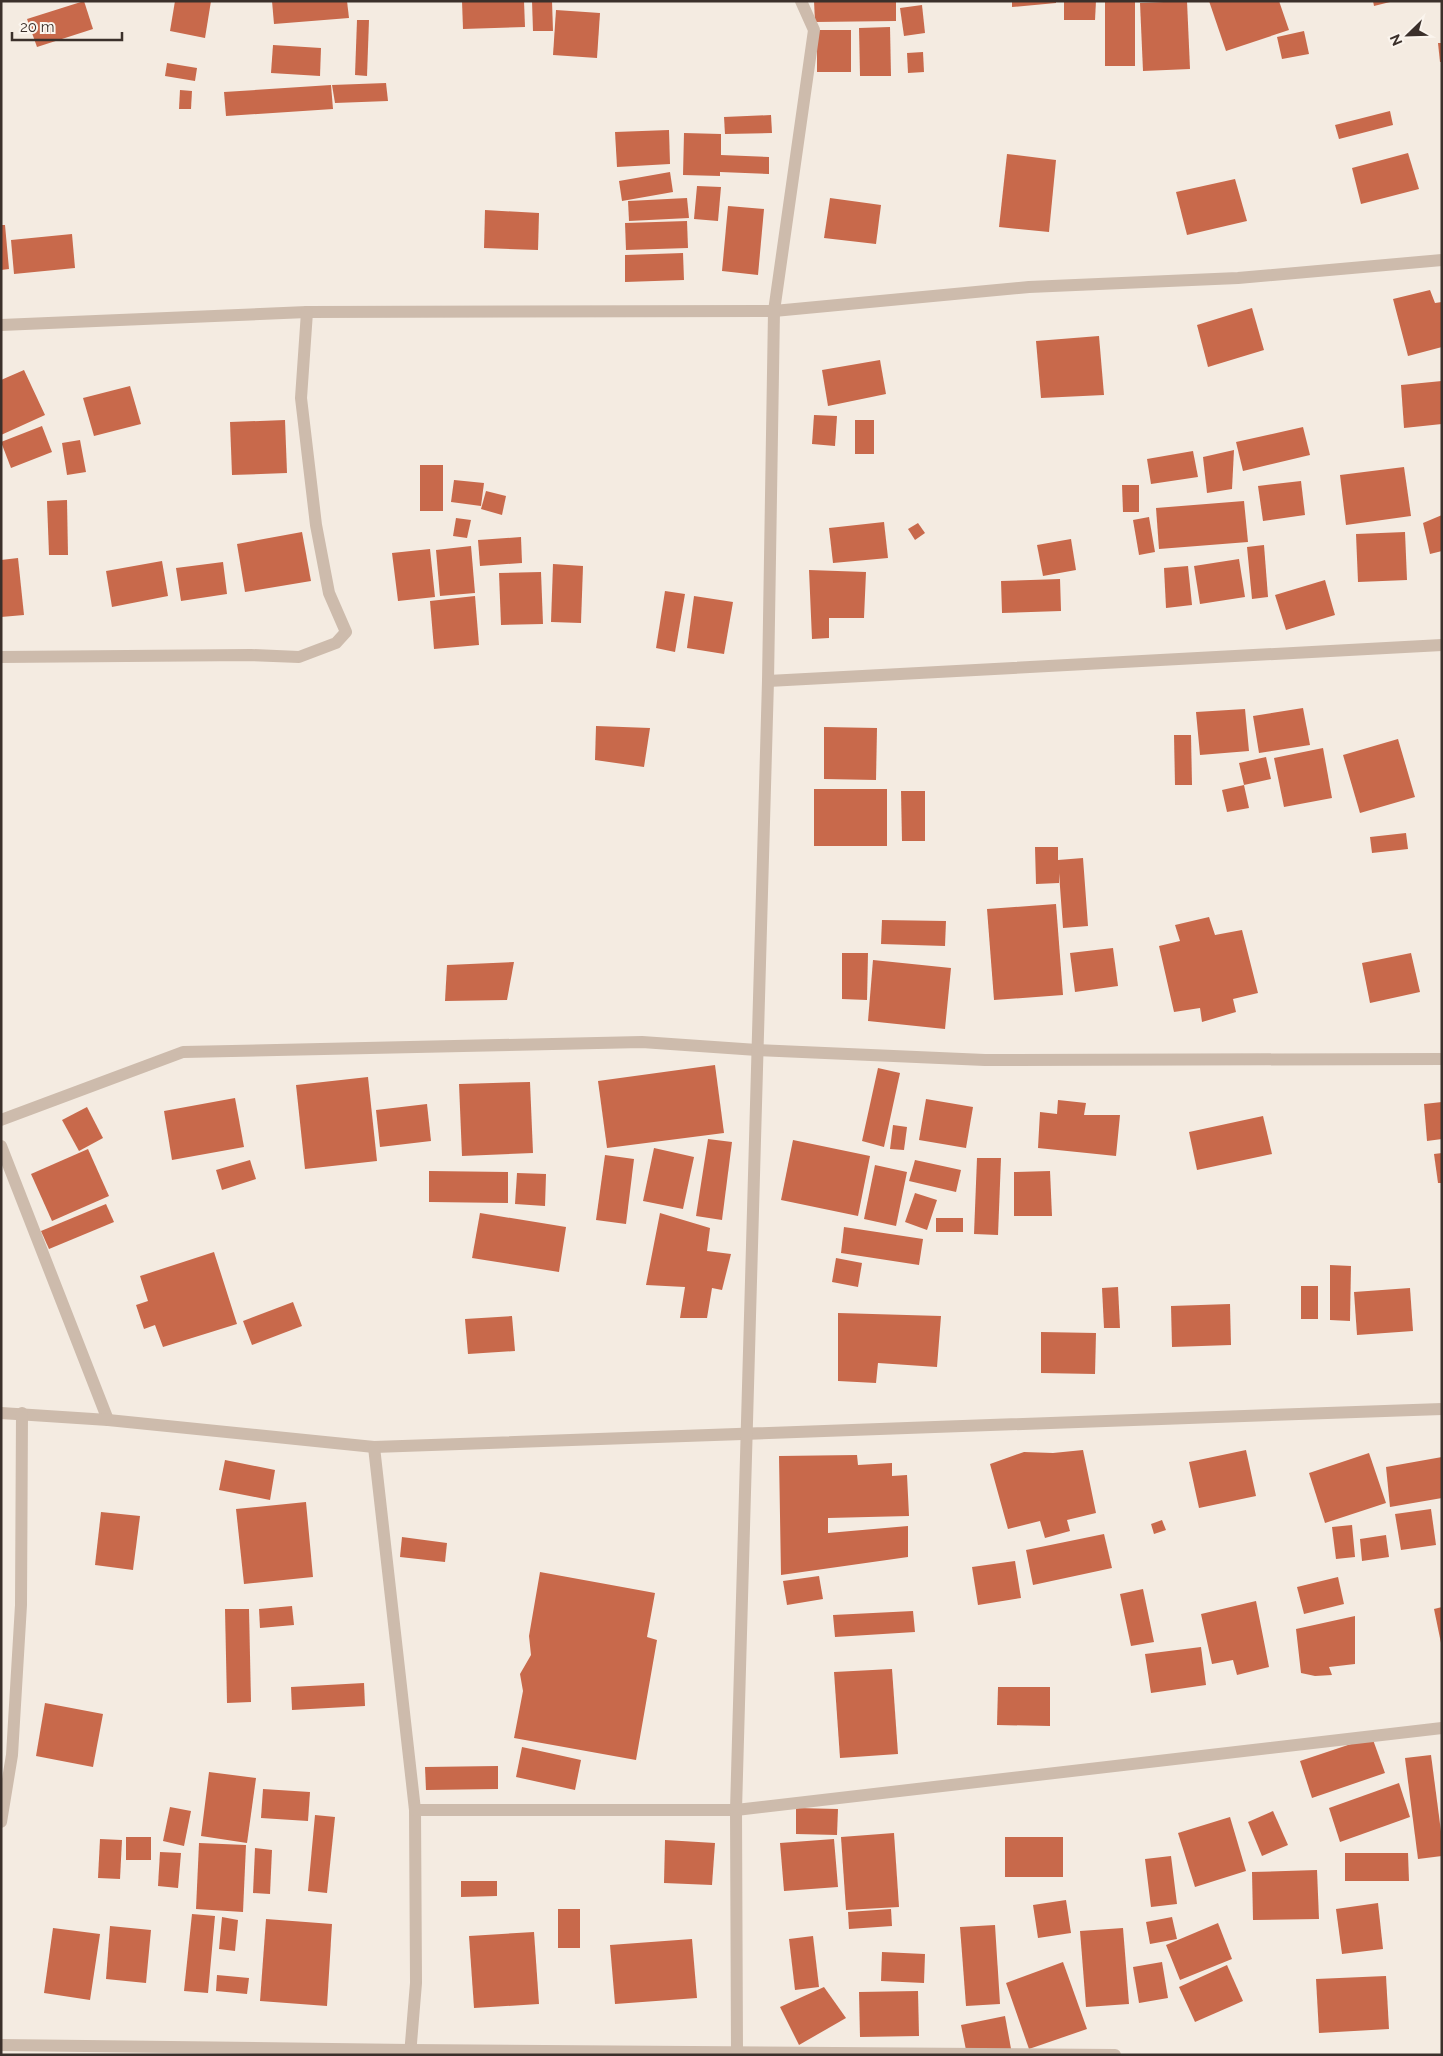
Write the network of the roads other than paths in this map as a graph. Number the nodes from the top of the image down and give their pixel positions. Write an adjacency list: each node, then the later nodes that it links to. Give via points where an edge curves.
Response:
1 (801, 1): 3 (street, via 814,30)
2 (1442, 260): 3 (street, via 1238,278 1029,287)
3 (774, 311): 4 (street); 8 (street)
4 (306, 312): 5 (street); 7 (street, via 301,398 316,525 329,593 346,632 336,643 299,657)
5 (1, 326)
6 (1442, 646): 8 (street)
7 (1, 657)
8 (768, 681): 9 (street)
9 (757, 1050): 10 (street, via 986,1060); 11 (street, via 642,1042 183,1052); 17 (street)
10 (1442, 1059)
11 (1, 1120)
12 (1, 1146): 16 (street)
13 (1442, 1409): 17 (street)
14 (1, 1413): 15 (street)
15 (22, 1413): 16 (street); 22 (street, via 21,1605 12,1755)
16 (108, 1420): 18 (street)
17 (746, 1434): 18 (street); 21 (street)
18 (374, 1447): 20 (street)
19 (1442, 1728): 21 (street)
20 (415, 1810): 21 (street); 24 (street, via 416,1983)
21 (736, 1810): 25 (street)
22 (1, 1822)
23 (1, 2045): 24 (street)
24 (410, 2052): 25 (street)
25 (737, 2052): 26 (street)
26 (1115, 2055)

